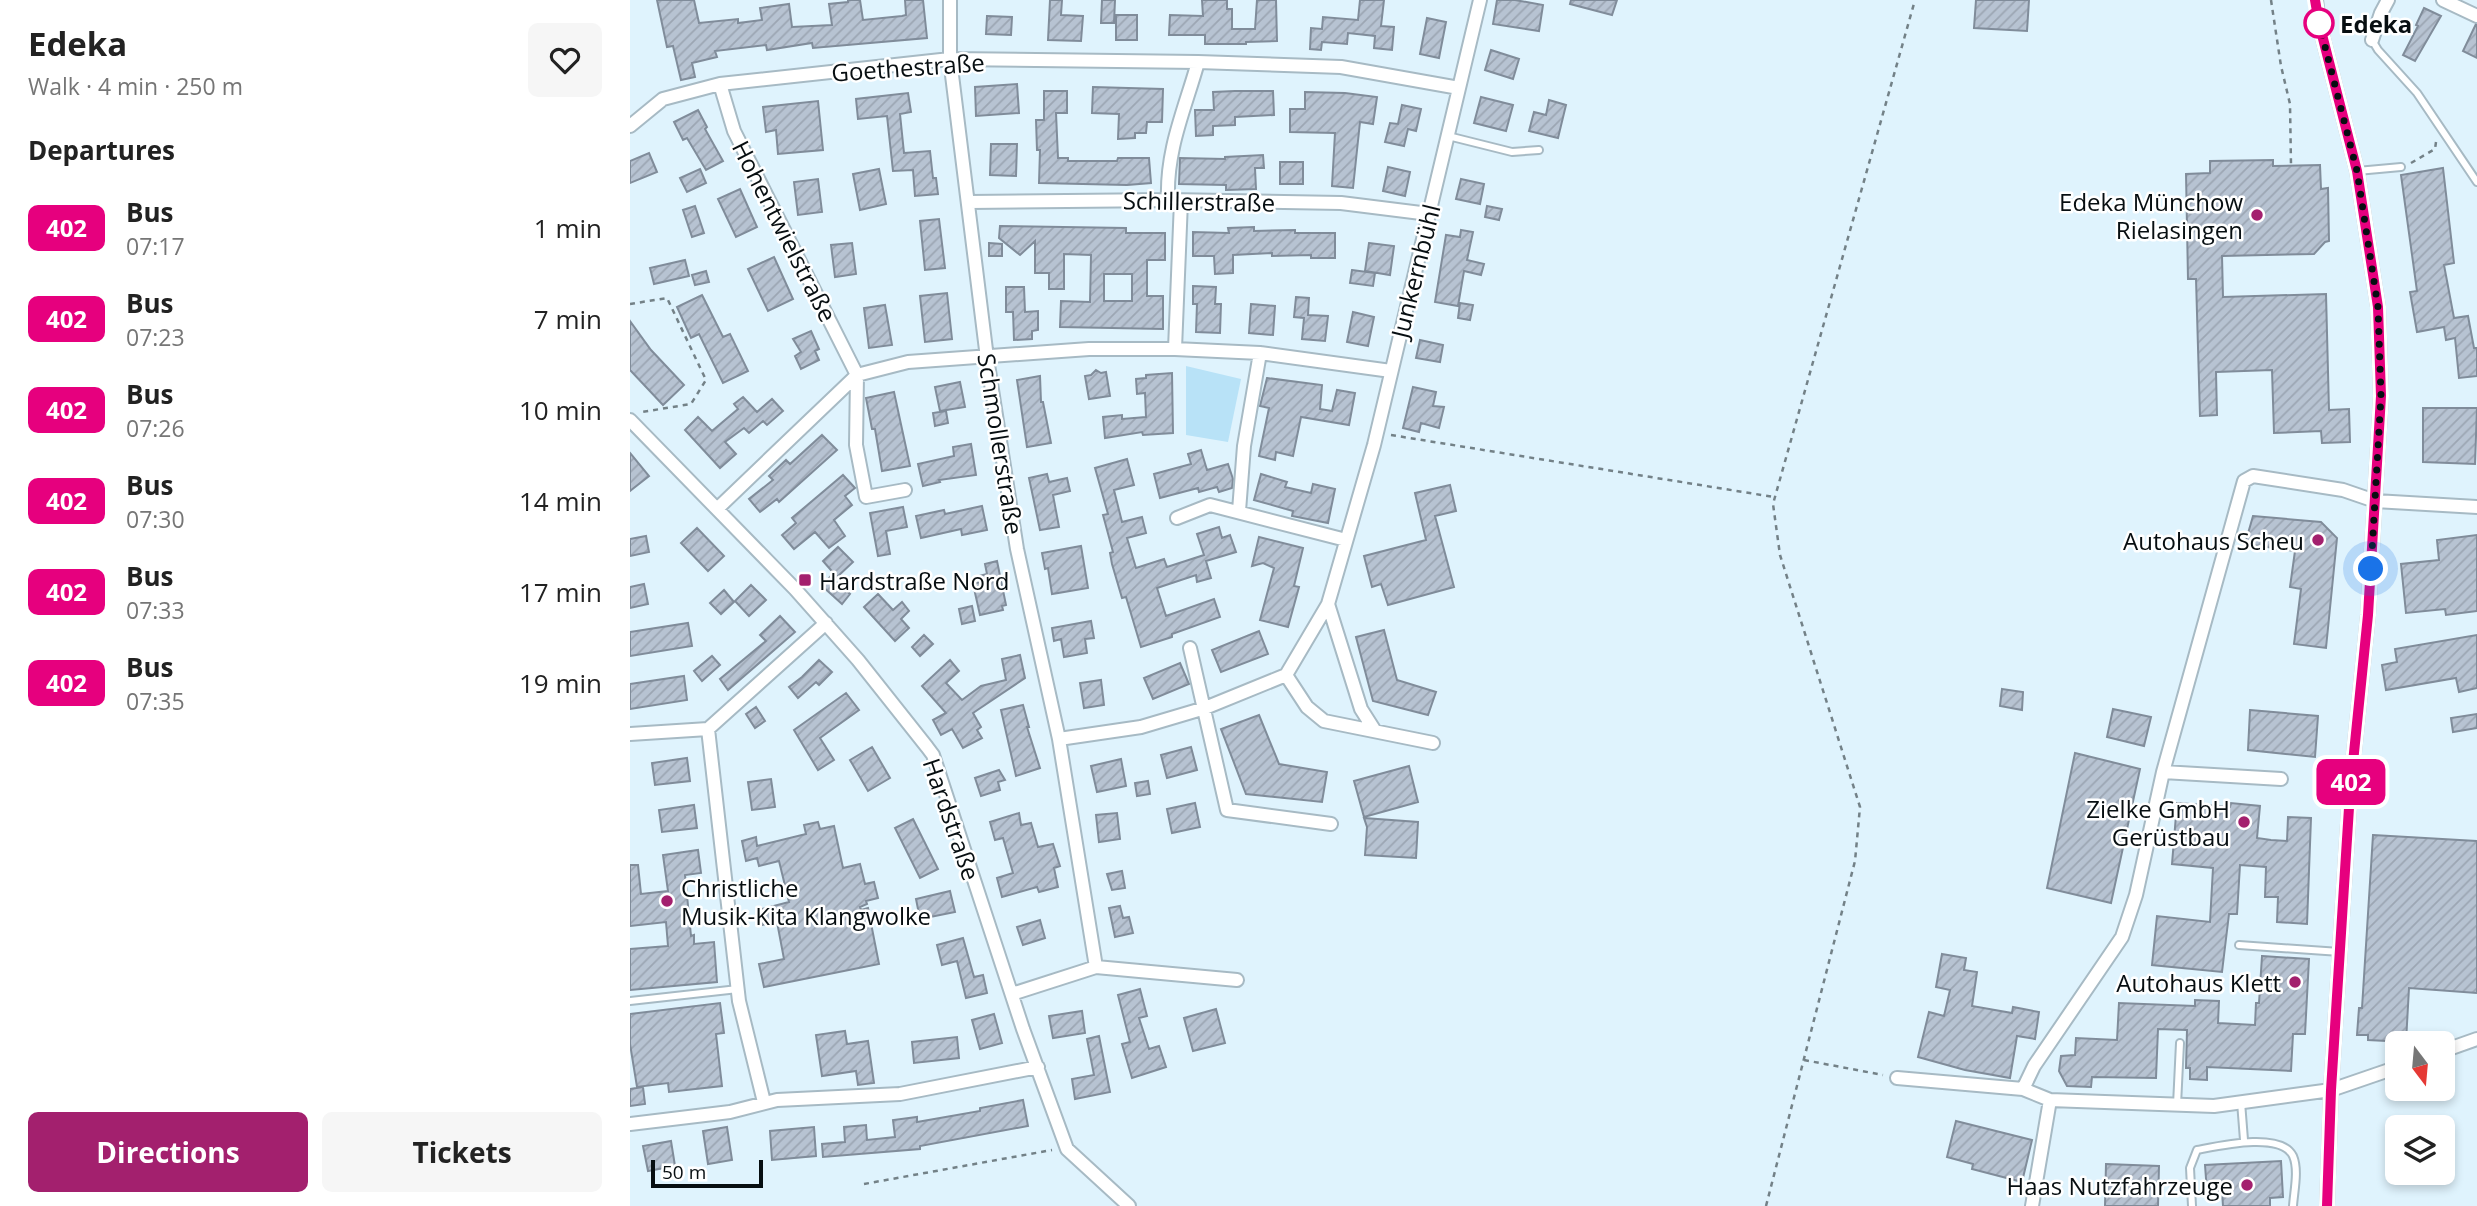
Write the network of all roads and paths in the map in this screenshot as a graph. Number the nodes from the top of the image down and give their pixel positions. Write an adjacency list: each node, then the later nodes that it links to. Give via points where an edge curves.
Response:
1 (950, 0): 10 (street, Schmollerstraße)
2 (1480, 0): 13 (street, Junkernbühl)
3 (1915, 0): 35 (path)
4 (2271, 0): 19 (path, via 2290,104)
5 (2316, 0): 21 (street)
6 (2388, 0): 9 (street)
7 (2443, 0): 8 (street)
8 (2477, 16)
9 (2372, 40): 14 (lane)
10 (950, 60): 11 (street, Goethestraße); 12 (street, Goethestraße); 24 (street, Schmollerstraße)
11 (1198, 62): 13 (street, Goethestraße, via 1341,67); 23 (street, via 1167,174)
12 (720, 84): 15 (street, Goethestraße, via 663,99); 31 (street, Hohentwielstraße, via 734,131)
13 (1459, 88): 16 (street, Junkernbühl)
14 (2439, 125): 18 (path, via 2435,149); 22 (lane)
15 (630, 126)
16 (1448, 136): 17 (lane, via 1512,152); 25 (street, Junkernbühl)
17 (1538, 150)
18 (2422, 159)
19 (2291, 165)
20 (2401, 167): 21 (lane)
21 (2357, 171): 36 (street, via 2378,307 2381,396)
22 (2477, 182)
23 (1175, 200): 24 (street, Schillerstraße); 25 (street, Schillerstraße, via 1340,203); 27 (street)
24 (968, 202): 29 (street, Schmollerstraße)
25 (1429, 214): 30 (street, Junkernbühl)
26 (630, 304): 32 (path, via 667,298 706,380 691,404)
27 (1175, 349): 28 (street); 29 (street, via 1089,349)
28 (1260, 353): 30 (street); 39 (street, via 1244,446)
29 (987, 358): 31 (street, via 908,362); 50 (street, Schmollerstraße, via 1017,549)
30 (1391, 371): 33 (street, Junkernbühl)
31 (857, 375): 34 (street, via 856,445 867,502); 38 (street)
32 (633, 418): 38 (street, Hardstraße)
33 (1377, 433): 35 (path); 41 (street, Junkernbühl)
34 (905, 489)
35 (1775, 497): 65 (path, via 1780,555 1860,807 1854,861)
36 (2375, 500): 37 (street); 52 (street, via 2343,490 2252,476 2244,481); 56 (street)
37 (2477, 507)
38 (717, 509): 43 (street, Hardstraße)
39 (1239, 511): 40 (street, via 1210,505); 41 (street)
40 (1177, 518)
41 (1346, 540): 42 (street, Junkernbühl)
42 (1328, 604): 45 (street, Junkernbühl); 48 (street, via 1361,709)
43 (826, 623): 47 (street); 60 (street, Hardstraße, via 933,755)
44 (1190, 648): 46 (street)
45 (1286, 675): 46 (street); 48 (street, via 1307,707 1324,721)
46 (1205, 708): 50 (street, via 1141,727); 54 (street, via 1227,810)
47 (708, 729): 49 (street); 59 (street)
48 (1375, 731): 51 (street)
49 (630, 734)
50 (1059, 739): 57 (street, Schmollerstraße)
51 (1433, 743)
52 (2163, 772): 53 (street); 69 (street, via 2123,937)
53 (2281, 779)
54 (1331, 824)
55 (2239, 945): 56 (lane)
56 (2340, 952): 70 (street)
57 (1096, 967): 58 (street); 60 (street)
58 (1237, 980)
59 (738, 989): 61 (lane); 72 (street)
60 (1012, 994): 66 (street, Hardstraße)
61 (630, 1001)
62 (2477, 1039): 64 (street)
63 (2180, 1043): 74 (lane)
64 (2455, 1047)
65 (1804, 1060): 68 (path); 80 (path)
66 (1038, 1067): 72 (street, via 900,1094); 79 (street, Hardstraße, via 1067,1149)
67 (2385, 1071): 70 (street)
68 (1896, 1078): 69 (street)
69 (2023, 1089): 71 (street)
70 (2331, 1090): 73 (street); 84 (street)
71 (2050, 1100): 74 (street); 81 (street)
72 (764, 1102): 75 (street, via 730,1112)
73 (2241, 1102): 74 (street); 76 (lane)
74 (2177, 1105)
75 (630, 1124)
76 (2244, 1140): 82 (lane, via 2197,1150 2190,1168); 83 (lane, via 2283,1146 2292,1153)
77 (1055, 1150): 78 (path)
78 (864, 1184)
79 (1129, 1206)
80 (1766, 1206)
81 (2032, 1206)
82 (2192, 1206)
83 (2293, 1206)
84 (2327, 1206)

